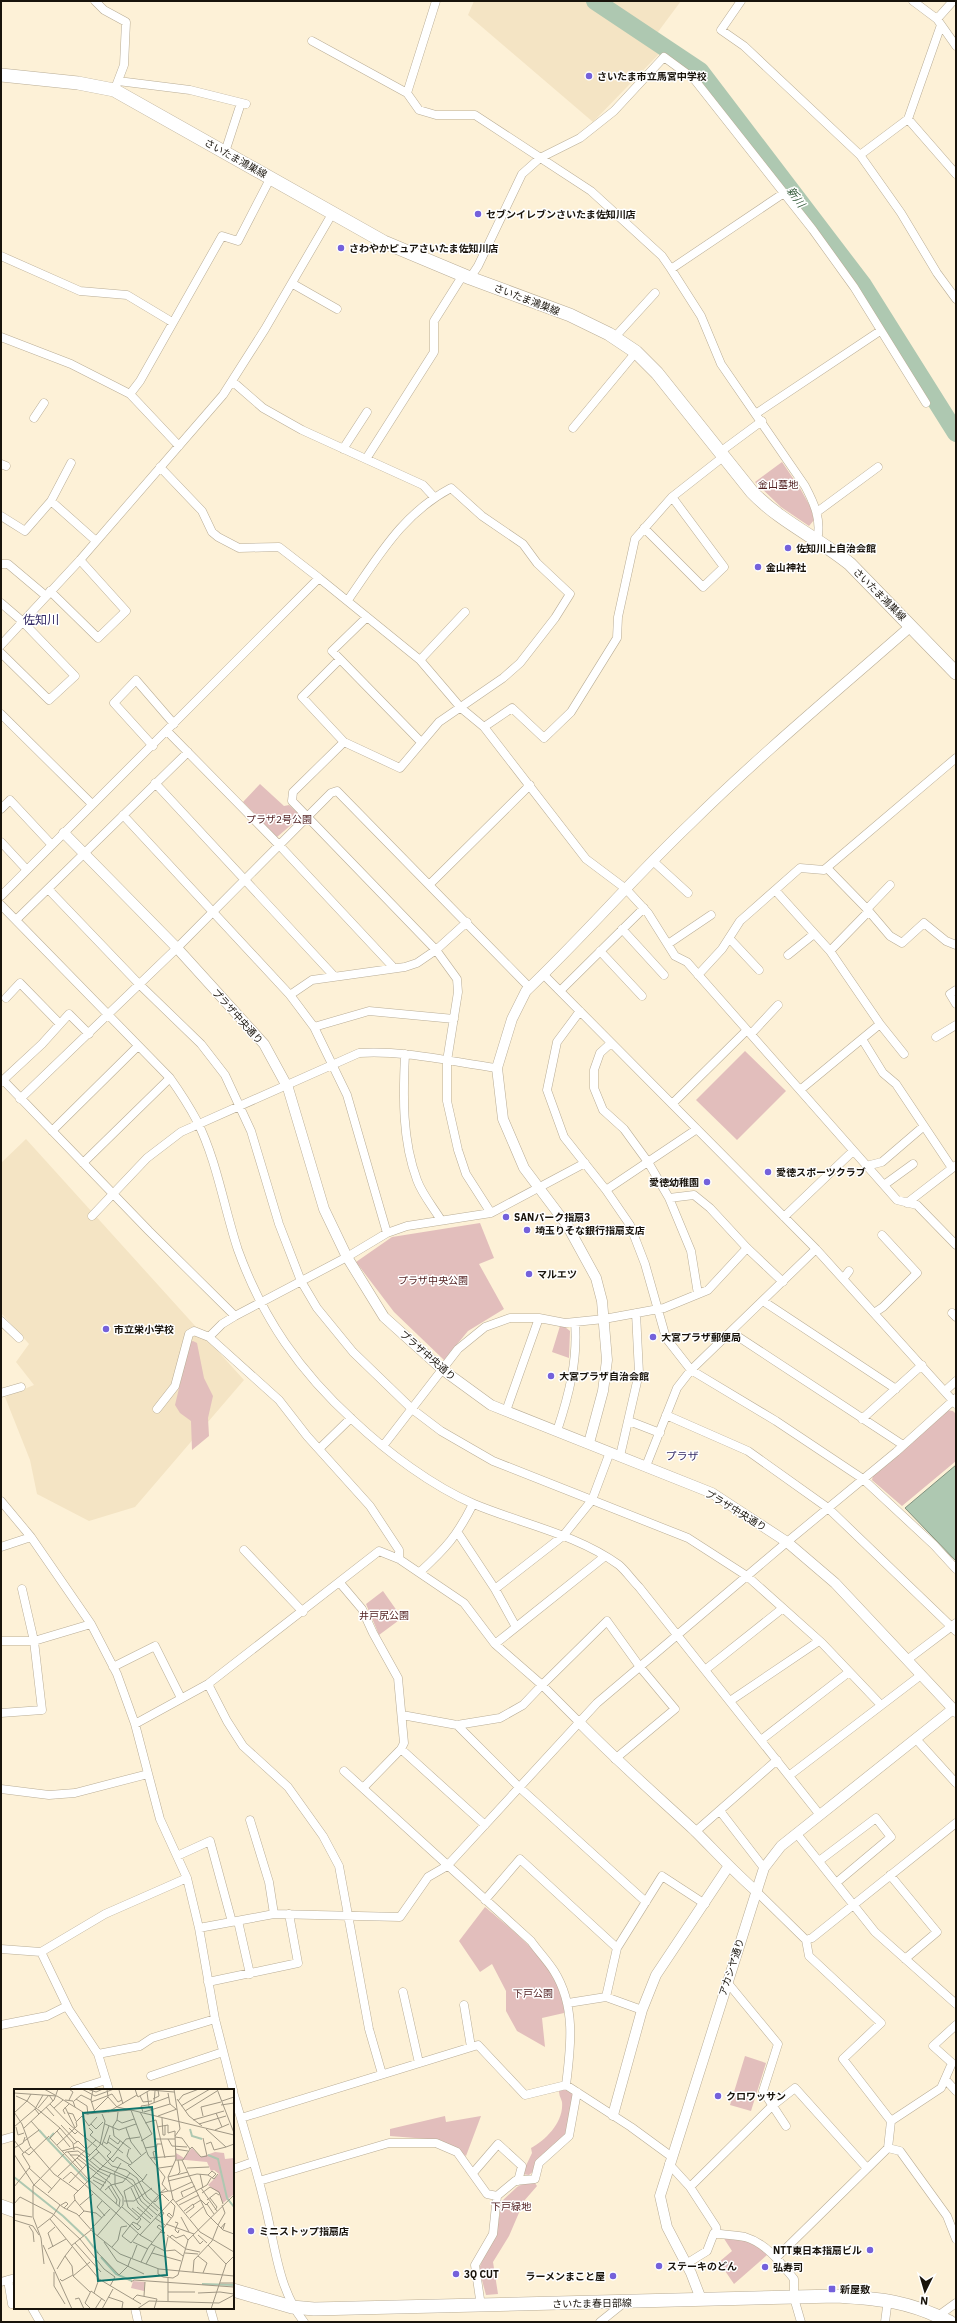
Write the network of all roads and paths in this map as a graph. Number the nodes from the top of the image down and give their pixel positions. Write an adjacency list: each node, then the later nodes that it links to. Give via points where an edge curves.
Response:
1 (95, 1): 10 (street, via 104,10 126,22 124,65)
2 (436, 1): 11 (street)
3 (741, 1): 14 (street, via 721,30 744,46)
4 (913, 1): 6 (street)
5 (953, 1): 6 (street)
6 (939, 22): 8 (street); 12 (street)
7 (312, 41): 11 (street)
8 (956, 46)
9 (1, 76): 10 (main road, さいたま鴻巣線)
10 (116, 86): 13 (main road, さいたま鴻巣線); 13 (street, via 190,90 244,104)
11 (407, 93): 15 (street, via 419,110 427,113 475,115)
12 (908, 119): 14 (street); 16 (street)
13 (225, 152): 17 (main road, さいたま鴻巣線)
14 (860, 155): 25 (street)
15 (540, 158): 18 (street, via 580,138 614,111 664,57 694,78); 21 (street, via 591,191 662,256); 22 (street, via 522,174 478,266)
16 (956, 174)
17 (271, 178): 19 (main road, さいたま鴻巣線); 27 (street, via 238,241 222,236)
18 (784, 193): 21 (street); 28 (street, via 854,287)
19 (332, 214): 22 (main road, さいたま鴻巣線, via 384,242); 23 (street)
20 (1, 256): 27 (street, via 80,291 127,296)
21 (671, 269): 37 (street, via 703,321 721,364)
22 (466, 276): 30 (main road, さいたま鴻巣線, via 570,315); 44 (street, via 434,321 434,352)
23 (293, 284): 26 (street); 32 (street)
24 (655, 293): 30 (street)
25 (956, 298)
26 (338, 309)
27 (172, 322): 33 (street, via 140,381)
28 (880, 331): 35 (street); 37 (street)
29 (1, 337): 33 (street, via 71,364)
30 (614, 338): 31 (main road, さいたま鴻巣線)
31 (636, 352): 40 (street); 43 (main road, さいたま鴻巣線, via 657,373)
32 (232, 381): 41 (street); 42 (street, via 263,408)
33 (130, 394): 41 (street)
34 (44, 403): 38 (street)
35 (926, 403)
36 (368, 412): 42 (street)
37 (757, 413): 39 (street)
38 (34, 418)
39 (762, 422): 43 (street); 51 (street, via 805,486)
40 (573, 428)
41 (179, 446): 46 (street)
42 (343, 449): 44 (street)
43 (721, 454): 49 (street); 54 (main road, さいたま鴻巣線, via 766,506)
44 (366, 459): 48 (street, via 423,485)
45 (71, 463): 50 (street)
46 (160, 467): 55 (street); 58 (street, via 202,511 212,532 218,537 239,548 279,547)
47 (878, 467): 51 (street)
48 (434, 497): 60 (street, via 416,510 392,537); 71 (street, via 451,488 482,516 523,544 537,563 570,594 520,663)
49 (672, 497): 53 (street); 53 (street, via 724,567 703,587)
50 (51, 501): 52 (street, via 25,531); 55 (street)
51 (816, 512): 54 (street, via 819,523)
52 (1, 516)
53 (644, 528): 74 (street, via 635,539 618,617 617,638 571,712 544,738 512,708)
54 (817, 540): 65 (main road, さいたま鴻巣線, via 850,564)
55 (96, 541): 56 (street)
56 (80, 560): 59 (street); 59 (street, via 126,611 98,638)
57 (1, 564): 59 (street, via 8,564)
58 (319, 578): 60 (street); 73 (street)
59 (48, 593): 64 (street)
60 (348, 600): 63 (street)
61 (1, 603): 64 (street)
62 (465, 612): 69 (street)
63 (367, 617): 68 (street, via 332,651); 69 (street)
64 (22, 621): 66 (street); 67 (street, via 75,676 49,700)
65 (911, 626): 70 (main road, さいたま鴻巣線); 92 (street, via 819,708 766,750)
66 (1, 645)
67 (1, 653)
68 (340, 659): 76 (street, via 302,697); 77 (street)
69 (420, 660): 71 (street)
70 (956, 673)
71 (461, 708): 74 (street); 77 (street, via 439,722)
72 (1, 714): 83 (street)
73 (174, 724): 75 (street); 78 (street, via 136,680 114,703)
74 (484, 727): 82 (street)
75 (167, 732): 78 (street); 79 (street)
76 (344, 742): 77 (street, via 400,768); 86 (street, via 293,792 292,801)
77 (421, 742)
78 (153, 746): 83 (street)
79 (188, 752): 81 (street); 90 (street)
80 (956, 758): 93 (street)
81 (155, 783): 85 (street); 95 (street)
82 (530, 785): 96 (street); 98 (street, via 586,858)
83 (92, 804): 87 (street)
84 (1, 809): 89 (street, via 10,800)
85 (123, 816): 91 (street); 106 (street)
86 (307, 817): 90 (street); 96 (street, via 331,792 337,791); 116 (street)
87 (64, 832): 89 (street); 91 (street, プラザ中央通り)
88 (1, 842): 94 (street)
89 (52, 845): 94 (street)
90 (280, 846): 95 (street); 120 (street)
91 (85, 852): 99 (street); 115 (street, プラザ中央通り)
92 (653, 861): 98 (street); 102 (street)
93 (827, 868): 100 (street, via 800,868); 105 (street)
94 (27, 870): 101 (street)
95 (244, 880): 106 (street); 125 (street)
96 (430, 884): 109 (street)
97 (890, 885): 105 (street)
98 (626, 889): 104 (street); 122 (street)
99 (49, 890): 108 (street); 126 (street)
100 (775, 890): 111 (street); 112 (street, via 740,921)
101 (2, 893)
102 (688, 893)
103 (1, 905): 108 (street)
104 (644, 908): 110 (street); 113 (street)
105 (868, 910): 114 (street, via 890,936 902,943 924,923 946,941); 118 (street)
106 (212, 911): 115 (street); 130 (street)
107 (711, 915): 113 (street)
108 (17, 919): 136 (street)
109 (467, 922): 116 (street); 127 (street)
110 (622, 929): 117 (street); 123 (street)
111 (814, 934): 118 (street); 119 (street)
112 (729, 938): 121 (street); 124 (street)
113 (668, 944): 124 (street, via 675,956 687,962)
114 (956, 945)
115 (177, 948): 126 (street); 155 (street, プラザ中央通り, via 264,1044)
116 (436, 950): 120 (street, via 417,963); 137 (street, via 457,979)
117 (600, 951): 129 (street); 131 (street)
118 (830, 951): 139 (street)
119 (788, 955)
120 (394, 968): 125 (street)
121 (759, 970)
122 (543, 974): 127 (street); 129 (street)
123 (664, 975)
124 (698, 975): 142 (street)
125 (334, 976): 130 (street, via 312,980)
126 (140, 985): 136 (street); 159 (street, via 201,1044 225,1075)
127 (529, 988): 152 (street, via 512,1019)
128 (956, 990): 133 (street, via 950,994)
129 (560, 991): 135 (street)
130 (290, 995): 141 (street)
131 (642, 996)
132 (6, 998): 138 (street, via 20,983)
133 (956, 1004)
134 (778, 1005): 142 (street)
135 (580, 1011): 146 (street); 167 (street, via 557,1042 547,1090 564,1137)
136 (108, 1014): 143 (street); 147 (street)
137 (454, 1019): 141 (street, via 369,1011); 150 (street)
138 (60, 1024): 143 (street, via 69,1014); 154 (street)
139 (880, 1024): 145 (street); 149 (street)
140 (956, 1025): 144 (street)
141 (314, 1027): 151 (street)
142 (749, 1032): 156 (street); 158 (street)
143 (89, 1034): 157 (street)
144 (936, 1037)
145 (862, 1039): 156 (street); 161 (street, via 883,1073 896,1084)
146 (611, 1043): 158 (street); 165 (street, via 600,1053 594,1070 594,1088 603,1110 624,1129)
147 (138, 1046): 153 (street); 163 (street)
148 (405, 1054): 150 (street); 151 (street, via 359,1053); 180 (street, via 405,1128 417,1181)
149 (904, 1054)
150 (447, 1061): 152 (street); 177 (street, via 447,1101 458,1150 466,1174)
151 (332, 1063): 155 (street); 181 (street, via 347,1095)
152 (497, 1068): 172 (street, via 503,1119 524,1168)
153 (170, 1078): 160 (street); 166 (street)
154 (2, 1081): 157 (street)
155 (286, 1084): 159 (street); 186 (street, プラザ中央通り, via 324,1208)
156 (800, 1090): 164 (street)
157 (20, 1099): 163 (street)
158 (672, 1104): 162 (street)
159 (239, 1105): 160 (street); 189 (street, via 251,1131 279,1224)
160 (198, 1123): 174 (street, via 181,1132 147,1158); 193 (street, via 239,1252)
161 (924, 1126): 169 (street, via 882,1162); 170 (street)
162 (697, 1129): 165 (street); 179 (street)
163 (52, 1131): 166 (street)
164 (853, 1151): 169 (street); 179 (street)
165 (648, 1162): 173 (street); 175 (street)
166 (84, 1163): 174 (street)
167 (585, 1163): 172 (street); 173 (street)
168 (913, 1164): 171 (street)
169 (866, 1166): 171 (street)
170 (954, 1167): 176 (street)
171 (884, 1185): 176 (street, via 897,1200)
172 (539, 1188): 177 (street); 199 (street, via 567,1225 596,1278)
173 (606, 1190): 194 (street, via 630,1225 645,1264)
174 (114, 1194): 178 (street); 197 (street)
175 (669, 1198): 184 (street, via 694,1195 710,1208); 191 (street, via 691,1251)
176 (907, 1203): 183 (street, via 917,1205)
177 (491, 1213): 180 (street)
178 (92, 1216)
179 (784, 1217): 185 (street)
180 (441, 1220): 181 (street, via 407,1226)
181 (387, 1233): 186 (street)
182 (882, 1235): 196 (street, via 917,1273)
183 (956, 1245)
184 (747, 1248): 190 (street); 191 (street, via 708,1290)
185 (816, 1249): 188 (street); 190 (street)
186 (347, 1257): 189 (street); 206 (street, プラザ中央通り, via 384,1317)
187 (849, 1271): 188 (street)
188 (843, 1279): 196 (street)
189 (301, 1281): 193 (street); 215 (street, via 317,1308 353,1352)
190 (783, 1282): 192 (street)
191 (698, 1294): 194 (street)
192 (763, 1301): 202 (street); 210 (street)
193 (260, 1302): 197 (street); 218 (street, via 279,1336 300,1364)
194 (657, 1309): 195 (street); 207 (street, via 666,1338)
195 (636, 1313): 199 (street); 220 (street, via 638,1373)
196 (874, 1313): 205 (street)
197 (235, 1316): 203 (street)
198 (539, 1318): 201 (street, via 565,1323); 206 (street, via 510,1318 485,1327 458,1349); 216 (street)
199 (604, 1319): 201 (street); 223 (street, via 606,1368 603,1391)
200 (1, 1321): 204 (street)
201 (575, 1322): 221 (street, via 574,1365 568,1397)
202 (731, 1332): 207 (street); 219 (street)
203 (209, 1337): 214 (street, via 194,1331 189,1334 175,1386); 226 (street, via 279,1400)
204 (18, 1338)
205 (922, 1365): 210 (street); 211 (street)
206 (443, 1370): 215 (street); 216 (street, プラザ中央通り, via 491,1405)
207 (691, 1370): 217 (street, via 677,1388); 230 (street, via 776,1421)
208 (956, 1381): 211 (street)
209 (21, 1387): 212 (street)
210 (896, 1389): 219 (street)
211 (945, 1391): 213 (street)
212 (1, 1393)
213 (955, 1401): 224 (street)
214 (157, 1409)
215 (412, 1409): 225 (street); 231 (street, via 441,1431 493,1461)
216 (506, 1411): 221 (street, プラザ中央通り)
217 (666, 1415): 222 (street); 234 (street, via 748,1451)
218 (351, 1418): 225 (street); 226 (street)
219 (862, 1419): 224 (street)
220 (629, 1421): 222 (street); 228 (street)
221 (557, 1431): 223 (street, プラザ中央通り)
222 (660, 1432): 229 (street)
223 (589, 1443): 227 (street, プラザ中央通り)
224 (903, 1445): 230 (street)
225 (383, 1446): 233 (street, via 442,1487)
226 (319, 1449): 242 (street, via 370,1506 399,1550)
227 (610, 1452): 228 (street, プラザ中央通り); 231 (street)
228 (620, 1456): 229 (street, プラザ中央通り)
229 (646, 1466): 238 (street, プラザ中央通り, via 712,1493)
230 (863, 1479): 234 (street); 243 (street, via 934,1544)
231 (592, 1500): 236 (street); 245 (street, via 688,1538)
232 (1, 1501): 237 (street)
233 (473, 1504): 235 (street); 236 (street)
234 (828, 1508): 238 (street); 253 (street)
235 (458, 1533): 244 (street); 248 (street)
236 (562, 1536): 241 (street, via 587,1546); 248 (street)
237 (31, 1537): 239 (street); 251 (street)
238 (787, 1542): 245 (street); 259 (street, プラザ中央通り, via 836,1583)
239 (1, 1547)
240 (244, 1550): 250 (street)
241 (604, 1557): 252 (street); 254 (street, via 620,1566)
242 (399, 1559): 244 (street); 246 (street, via 379,1551)
243 (956, 1569)
244 (420, 1572): 258 (street, via 464,1603)
245 (747, 1576): 249 (street); 254 (street)
246 (340, 1583): 250 (street); 272 (street, via 362,1609 398,1678)
247 (22, 1589): 256 (street)
248 (495, 1590): 252 (street)
249 (783, 1608): 257 (street); 262 (street)
250 (303, 1612): 265 (street)
251 (91, 1624): 256 (street); 260 (street)
252 (516, 1627): 258 (street)
253 (954, 1627): 259 (street)
254 (677, 1636): 261 (street); 262 (street)
255 (1, 1641): 256 (street)
256 (34, 1641): 271 (street, via 42,1710)
257 (819, 1641): 263 (street); 268 (street)
258 (495, 1644): 266 (street)
259 (908, 1660): 264 (street, プラザ中央通り)
260 (113, 1667): 267 (street, via 155,1646); 274 (street)
261 (640, 1667): 266 (street, via 607,1621); 273 (street); 279 (street, via 674,1709)
262 (705, 1670): 268 (street)
263 (849, 1672): 269 (street); 277 (street)
264 (921, 1675): 269 (street); 270 (street, プラザ中央通り)
265 (208, 1684): 267 (street); 310 (street, via 243,1746 288,1787 323,1836 339,1866)
266 (542, 1685): 273 (street); 275 (street, via 523,1705 500,1718)
267 (181, 1698): 274 (street)
268 (730, 1701): 277 (street)
269 (881, 1706): 283 (street)
270 (955, 1711): 276 (street, アカシヤ通り)
271 (1, 1713)
272 (402, 1715): 275 (street); 278 (street, via 404,1743)
273 (579, 1722): 279 (street); 286 (street)
274 (135, 1724): 282 (street)
275 (457, 1725): 286 (street)
276 (916, 1739): 284 (street); 289 (street, アカシヤ通り)
277 (761, 1740): 280 (street)
278 (401, 1749): 285 (street); 292 (street)
279 (615, 1759): 293 (street)
280 (777, 1760): 283 (street); 288 (street)
281 (344, 1771): 285 (street)
282 (148, 1774): 287 (street, via 75,1793 49,1795); 295 (street, via 160,1819)
283 (790, 1775): 289 (street)
284 (956, 1783)
285 (363, 1788): 297 (street)
286 (520, 1788): 292 (street); 305 (street)
287 (1, 1789)
288 (720, 1810): 293 (street); 299 (street)
289 (820, 1815): 294 (street, アカシヤ通り)
290 (250, 1820): 308 (street, via 269,1882)
291 (956, 1823): 300 (street)
292 (485, 1825): 297 (street)
293 (695, 1832): 298 (street)
294 (797, 1834): 296 (street); 299 (street, アカシヤ通り, via 781,1846)
295 (177, 1856): 301 (street); 311 (street, via 210,1841)
296 (819, 1861): 302 (street); 302 (street, via 876,1818 891,1838)
297 (447, 1866): 304 (street); 310 (street, via 428,1877 400,1917)
298 (728, 1868): 303 (street); 306 (street)
299 (764, 1868): 303 (street, アカシヤ通り)
300 (890, 1875): 307 (street); 317 (street, via 937,1932)
301 (187, 1878): 312 (street); 316 (street, via 105,1914)
302 (836, 1882): 307 (street)
303 (756, 1891): 313 (street); 320 (street, アカシヤ通り)
304 (485, 1900): 314 (street, via 520,1859); 323 (street, via 530,1941 554,1971)
305 (646, 1902): 306 (street, via 662,1876); 314 (street)
306 (705, 1904): 327 (street, via 656,1975)
307 (852, 1905): 313 (street, via 812,1938); 317 (street, via 875,1932)
308 (274, 1914): 309 (street); 311 (street)
309 (289, 1914): 310 (street); 318 (street, via 298,1963)
310 (350, 1916): 335 (street, via 368,2029)
311 (235, 1921): 312 (street); 318 (street)
312 (199, 1928): 319 (street)
313 (806, 1940): 349 (street, via 809,1956 881,2023 843,2059)
314 (617, 1948): 322 (street)
315 (1, 1949): 316 (street)
316 (41, 1952): 326 (street)
317 (906, 1959): 325 (street)
318 (250, 1974): 319 (street)
319 (208, 1982): 328 (street)
320 (727, 1982): 346 (street, via 778,2044 763,2090); 354 (street, アカシヤ通り)
321 (403, 1992): 334 (street)
322 (606, 1997): 323 (street); 327 (street)
323 (568, 2003): 339 (street, via 571,2041)
324 (464, 2004): 331 (street)
325 (956, 2004)
326 (67, 2006): 329 (street, via 47,2016); 333 (street)
327 (642, 2010): 347 (street)
328 (215, 2019): 332 (street); 333 (street, via 152,2038 140,2046)
329 (1, 2025)
330 (956, 2025): 337 (street, via 933,2046 952,2063)
331 (471, 2047): 334 (street); 339 (street, via 478,2046 525,2096)
332 (223, 2052): 336 (street); 342 (street)
333 (98, 2054): 338 (street)
334 (419, 2063): 335 (street)
335 (382, 2074): 348 (street)
336 (151, 2076)
337 (945, 2079): 343 (street); 349 (street, via 941,2088)
338 (106, 2080): 340 (street); 341 (street)
339 (566, 2085): 344 (street)
340 (77, 2089)
341 (109, 2089)
342 (232, 2089)
343 (956, 2091)
344 (577, 2092): 347 (street); 359 (street, via 569,2136 539,2163 535,2179)
345 (234, 2097): 348 (street)
346 (772, 2106): 350 (street); 356 (street, via 795,2088); 361 (street)
347 (613, 2115): 354 (street)
348 (240, 2118): 355 (street)
349 (891, 2121): 353 (street)
350 (786, 2126)
351 (14, 2136): 352 (street)
352 (1, 2140)
353 (888, 2148): 356 (street); 366 (street, via 900,2151 947,2216)
354 (670, 2161): 361 (street); 368 (street, アカシヤ通り, via 660,2196 667,2227)
355 (253, 2162): 357 (street); 360 (street)
356 (866, 2167): 367 (street)
357 (234, 2169)
358 (473, 2173): 359 (street, via 498,2144 522,2166); 360 (street, via 457,2152 436,2142 404,2142 389,2143); 362 (street, via 487,2194)
359 (518, 2180): 362 (street)
360 (259, 2181): 378 (street, via 281,2278)
361 (690, 2187): 365 (street, via 716,2227)
362 (497, 2196): 377 (street, via 494,2234 475,2265)
363 (1, 2206): 364 (main road)
364 (14, 2211)
365 (717, 2234): 367 (street, via 745,2237 759,2244); 368 (street, via 714,2234 707,2250)
366 (956, 2240)
367 (776, 2258): 371 (street, via 794,2279)
368 (686, 2264): 372 (street, アカシヤ通り)
369 (8, 2280): 376 (street)
370 (234, 2290): 378 (main road, さいたま春日部線)
371 (794, 2298): 372 (main road, さいたま春日部線); 373 (main road, さいたま春日部線, via 837,2296); 388 (street)
372 (702, 2299): 374 (main road, さいたま春日部線)
373 (888, 2299): 382 (main road, さいたま春日部線, via 912,2305); 389 (street)
374 (625, 2302): 377 (main road, さいたま春日部線); 387 (street)
375 (956, 2303): 382 (street)
376 (14, 2304)
377 (482, 2306): 378 (main road, さいたま春日部線, via 314,2309)
378 (292, 2307): 386 (street)
379 (33, 2309): 383 (street)
380 (135, 2309): 384 (street)
381 (210, 2309): 385 (street)
382 (944, 2319)
383 (40, 2322)
384 (138, 2322)
385 (214, 2322)
386 (304, 2322)
387 (600, 2322)
388 (801, 2322)
389 (885, 2322)

